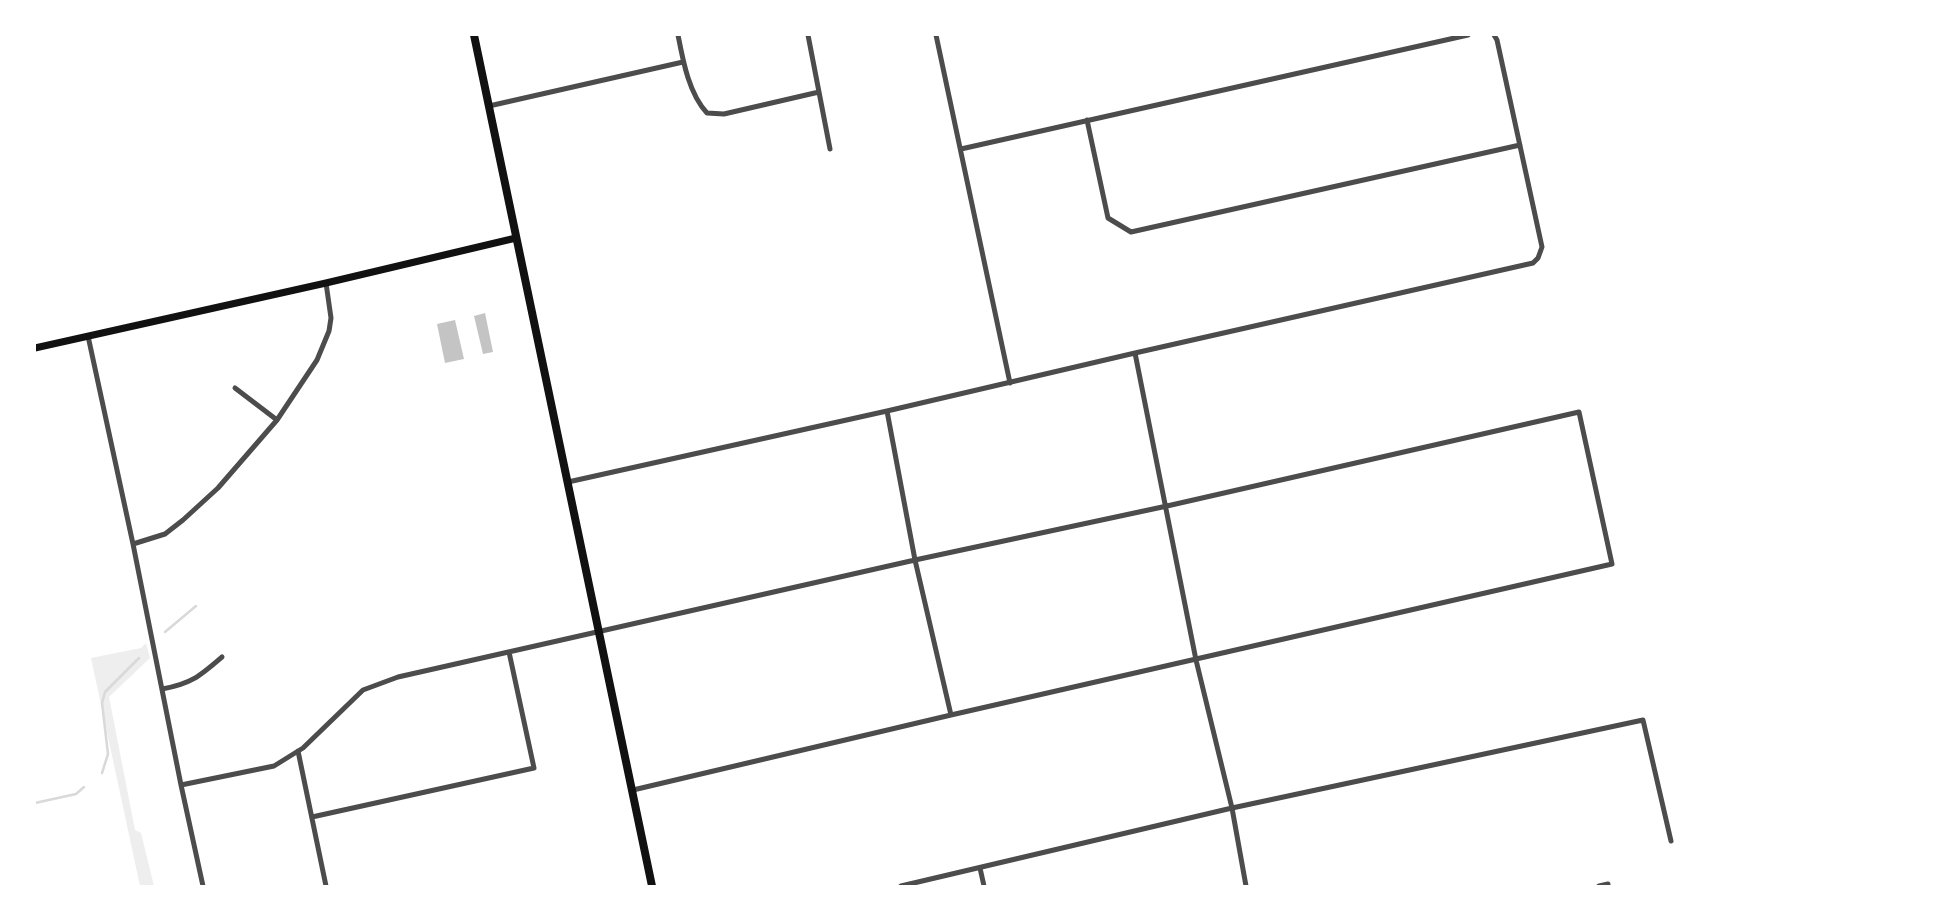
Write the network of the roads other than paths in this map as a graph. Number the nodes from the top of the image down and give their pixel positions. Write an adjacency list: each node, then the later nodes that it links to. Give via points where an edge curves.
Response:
1 (474, 35): 9 (main road)
2 (678, 35): 7 (street)
3 (808, 35): 8 (street)
4 (936, 35): 12 (street)
5 (1468, 35): 10 (street)
6 (1496, 37): 11 (street)
7 (683, 62): 8 (street, via 699,105 707,113 724,114); 9 (street)
8 (819, 92): 13 (street)
9 (489, 106): 14 (main road)
10 (1087, 120): 11 (street, via 1108,218 1131,232); 12 (street)
11 (1520, 145): 18 (street, via 1542,247 1533,263)
12 (962, 148): 19 (street)
13 (830, 149)
14 (516, 238): 15 (main road); 23 (main road)
15 (326, 283): 16 (main road); 22 (street, via 331,318 329,331 318,360)
16 (88, 336): 17 (main road); 25 (street)
17 (35, 348)
18 (1135, 353): 19 (street); 24 (street)
19 (1010, 383): 21 (street)
20 (235, 388): 22 (street)
21 (887, 411): 23 (street); 26 (street)
22 (278, 420): 25 (street, via 218,488 183,520 165,534)
23 (568, 482): 27 (main road)
24 (1167, 506): 26 (street); 30 (street); 30 (street, via 1579,412 1612,564)
25 (133, 544): 31 (street)
26 (915, 560): 27 (street); 32 (street)
27 (598, 632): 28 (street); 35 (main road)
28 (509, 652): 33 (street, via 398,676 363,690); 37 (street, via 534,768)
29 (222, 657): 31 (street, via 196,678 180,686)
30 (1196, 660): 32 (street); 36 (street)
31 (162, 689): 34 (street)
32 (951, 715): 35 (street)
33 (298, 751): 34 (street, via 274,766); 37 (street)
34 (181, 785): 41 (street)
35 (633, 790): 43 (main road)
36 (1232, 808): 38 (street, via 1643,720); 39 (street); 46 (street)
37 (312, 817): 42 (street)
38 (1671, 841)
39 (980, 868): 44 (street); 45 (street)
40 (1608, 884): 47 (street)
41 (203, 886)
42 (326, 886)
43 (652, 886)
44 (901, 886)
45 (984, 886)
46 (1246, 886)
47 (1599, 886)

